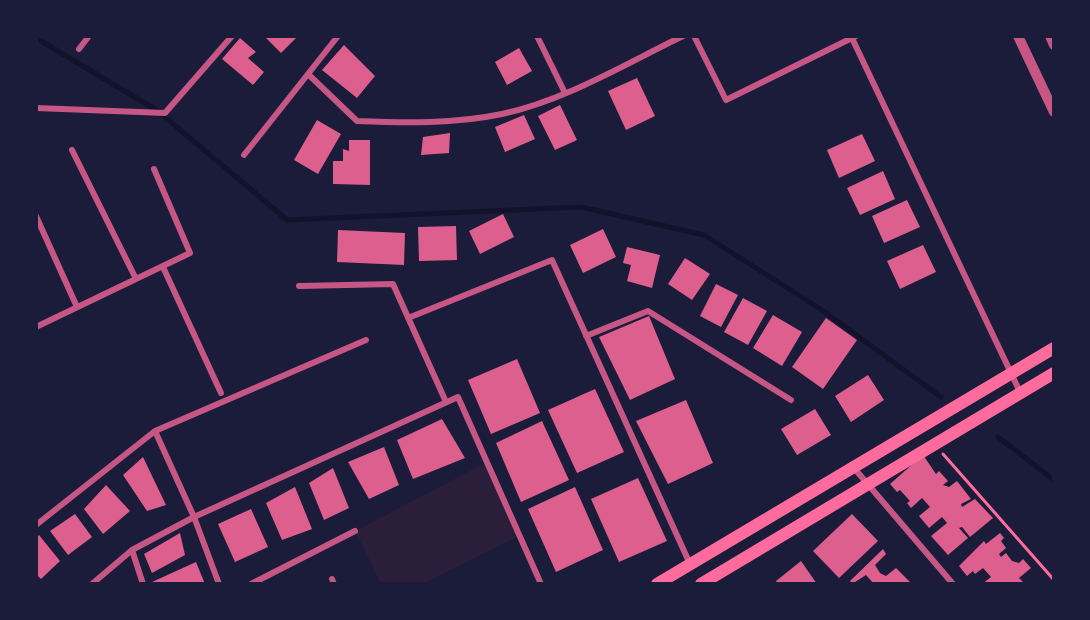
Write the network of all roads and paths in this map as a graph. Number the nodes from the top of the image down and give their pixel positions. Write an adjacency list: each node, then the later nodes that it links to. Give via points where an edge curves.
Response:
1 (89, 36): 11 (street)
2 (232, 36): 16 (street, via 170,109 159,114)
3 (338, 36): 12 (street)
4 (537, 36): 13 (street)
5 (683, 36): 13 (street)
6 (694, 36): 9 (street, via 726,100)
7 (1018, 36): 17 (street)
8 (1050, 36): 10 (street)
9 (853, 37): 31 (street)
10 (1054, 45)
11 (79, 49)
12 (308, 74): 13 (street, via 357,121 418,124 503,114); 19 (street)
13 (565, 93)
14 (36, 103): 16 (street)
15 (36, 108): 16 (street)
16 (44, 108)
17 (1054, 112)
18 (72, 150): 23 (street)
19 (244, 155)
20 (154, 169): 22 (street, via 190,250)
21 (36, 216): 25 (street)
22 (163, 267): 23 (street); 34 (street)
23 (136, 279): 25 (street)
24 (299, 286): 26 (street, via 393,284)
25 (77, 307): 27 (street)
26 (408, 318): 28 (street, via 552,260); 36 (street)
27 (36, 327)
28 (586, 336): 35 (street, via 648,312); 45 (street)
29 (366, 340): 37 (street)
30 (1054, 348): 31 (main road)
31 (1011, 373): 33 (street); 39 (main road)
32 (1054, 373): 33 (main road)
33 (1020, 392): 38 (main road)
34 (221, 393)
35 (791, 400)
36 (446, 402): 41 (street); 51 (street, via 458,397)
37 (155, 431): 41 (street); 42 (street)
38 (934, 444): 40 (main road); 46 (path)
39 (854, 468): 40 (street); 45 (main road)
40 (868, 484): 53 (main road); 54 (street)
41 (194, 517): 44 (street); 49 (street)
42 (36, 525)
43 (355, 531): 50 (street)
44 (132, 550): 47 (street); 48 (street)
45 (690, 565): 52 (main road)
46 (1054, 580)
47 (92, 584)
48 (143, 584)
49 (219, 584)
50 (250, 584)
51 (541, 584)
52 (657, 584)
53 (701, 584)
54 (952, 584)

